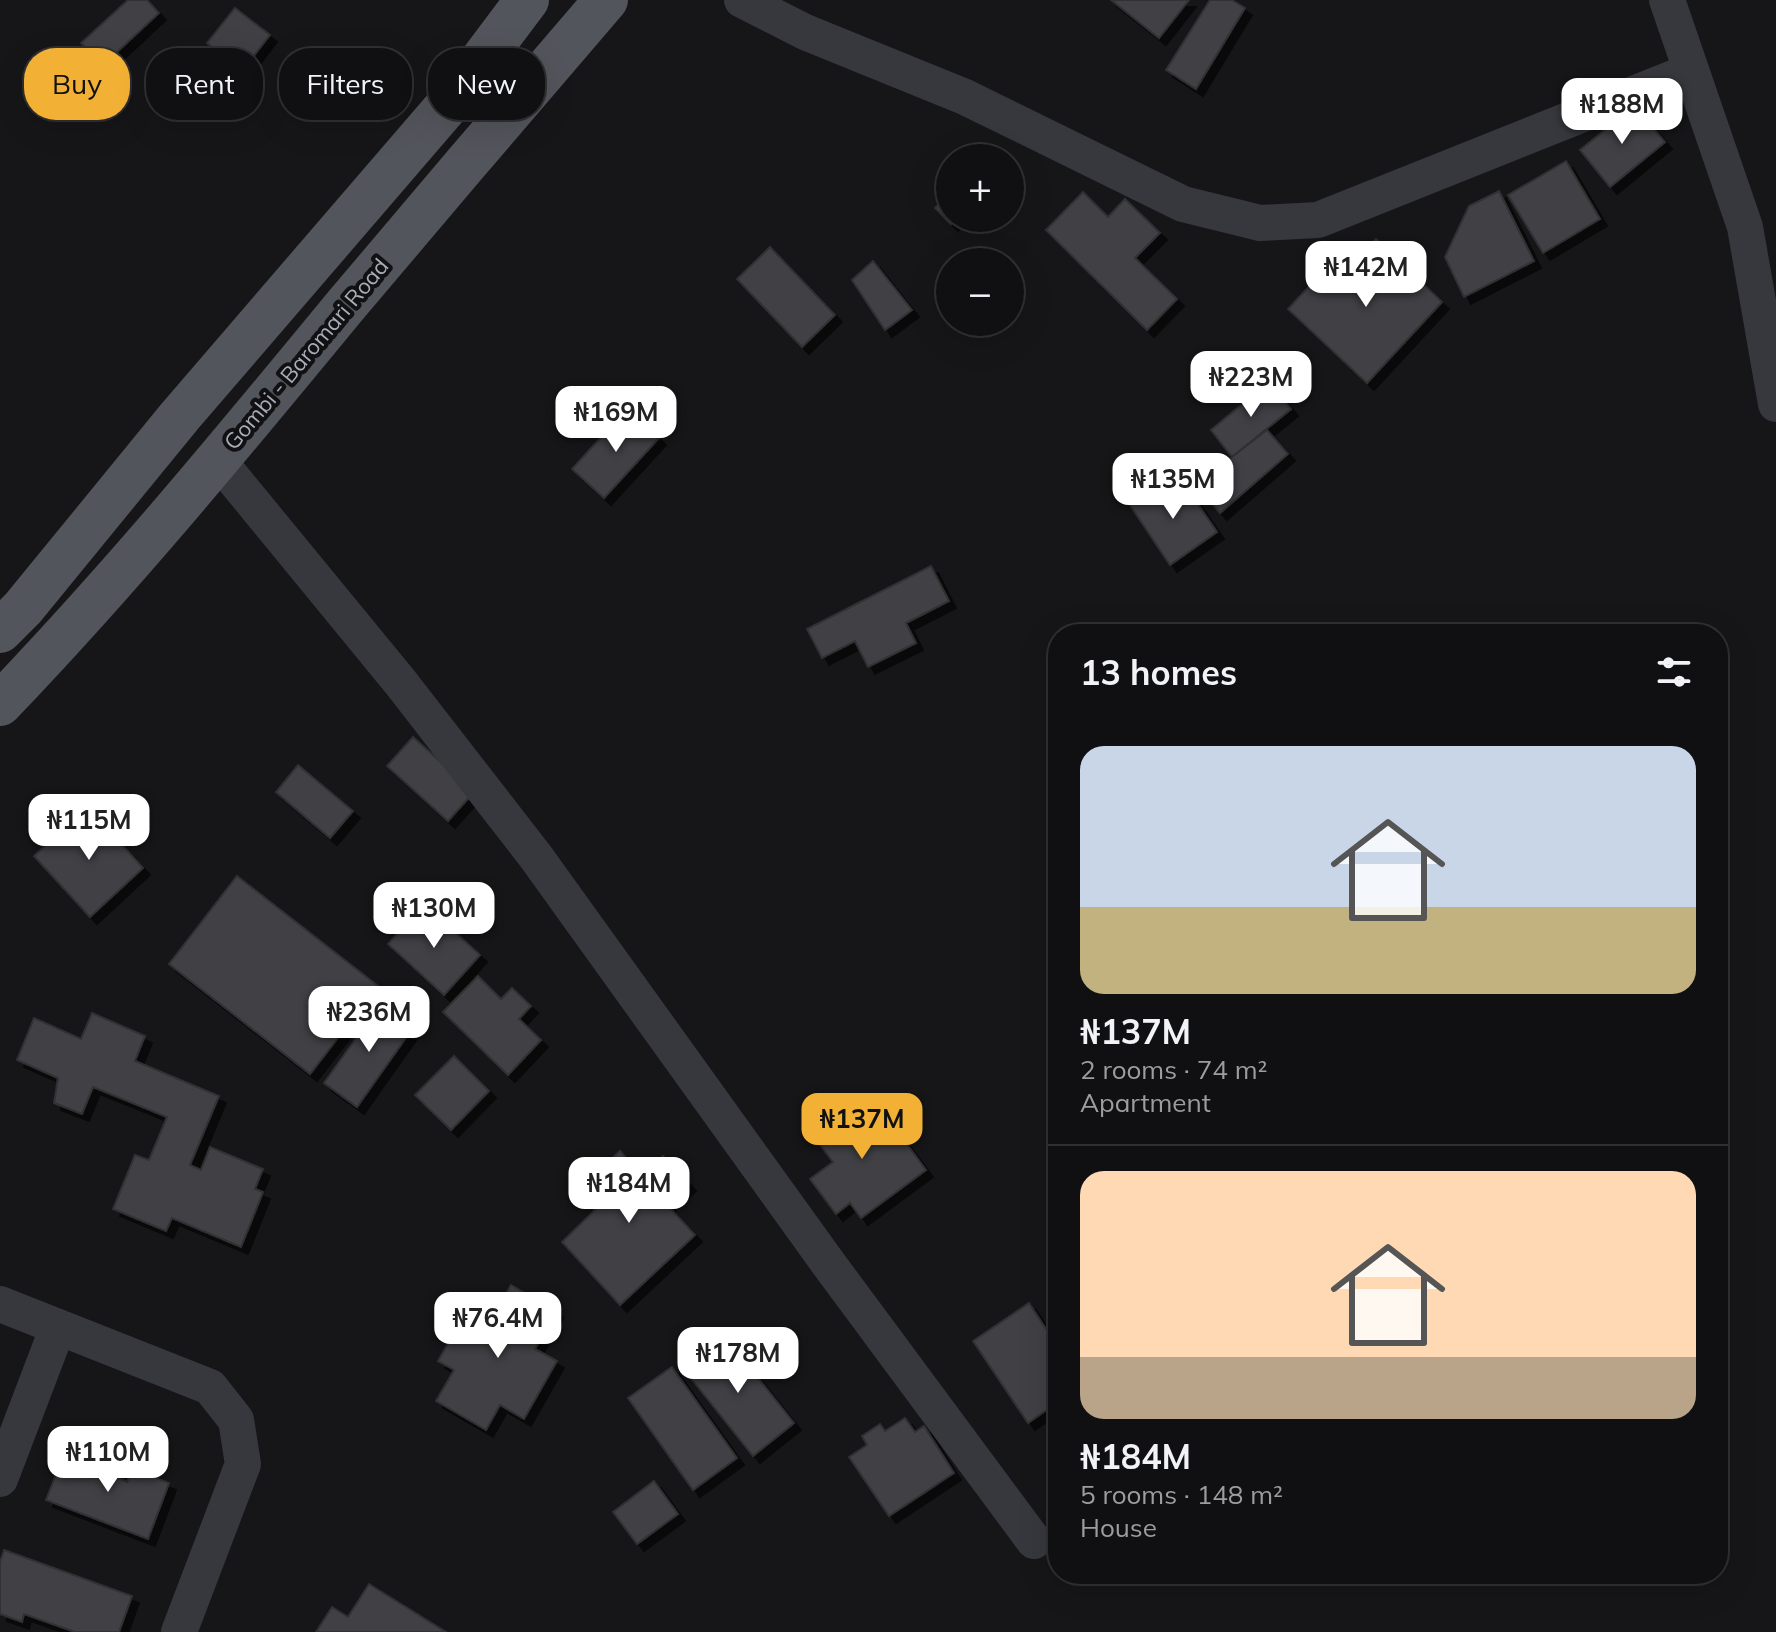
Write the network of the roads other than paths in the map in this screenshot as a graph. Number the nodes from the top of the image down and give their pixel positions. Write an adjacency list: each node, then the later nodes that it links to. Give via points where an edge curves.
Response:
1 (527, 0): 6 (main road, via 452,100)
2 (606, 0): 7 (main road, Gombi - Baromari Road)
3 (742, 0): 5 (street, via 805,32 965,97 1183,204 1260,223 1318,220)
4 (1667, 0): 5 (street)
5 (1691, 71): 8 (street, via 1745,227)
6 (288, 289): 7 (main road); 10 (main road)
7 (322, 334): 9 (main road, Gombi - Baromari Road)
8 (1776, 404)
9 (218, 460): 11 (main road, Gombi - Baromari Road); 15 (street, via 536,857)
10 (0, 631)
11 (0, 704)
12 (0, 1304): 13 (street)
13 (58, 1327): 14 (street); 16 (street, via 210,1387 236,1420 243,1464)
14 (0, 1479)
15 (1034, 1541)
16 (179, 1632)

